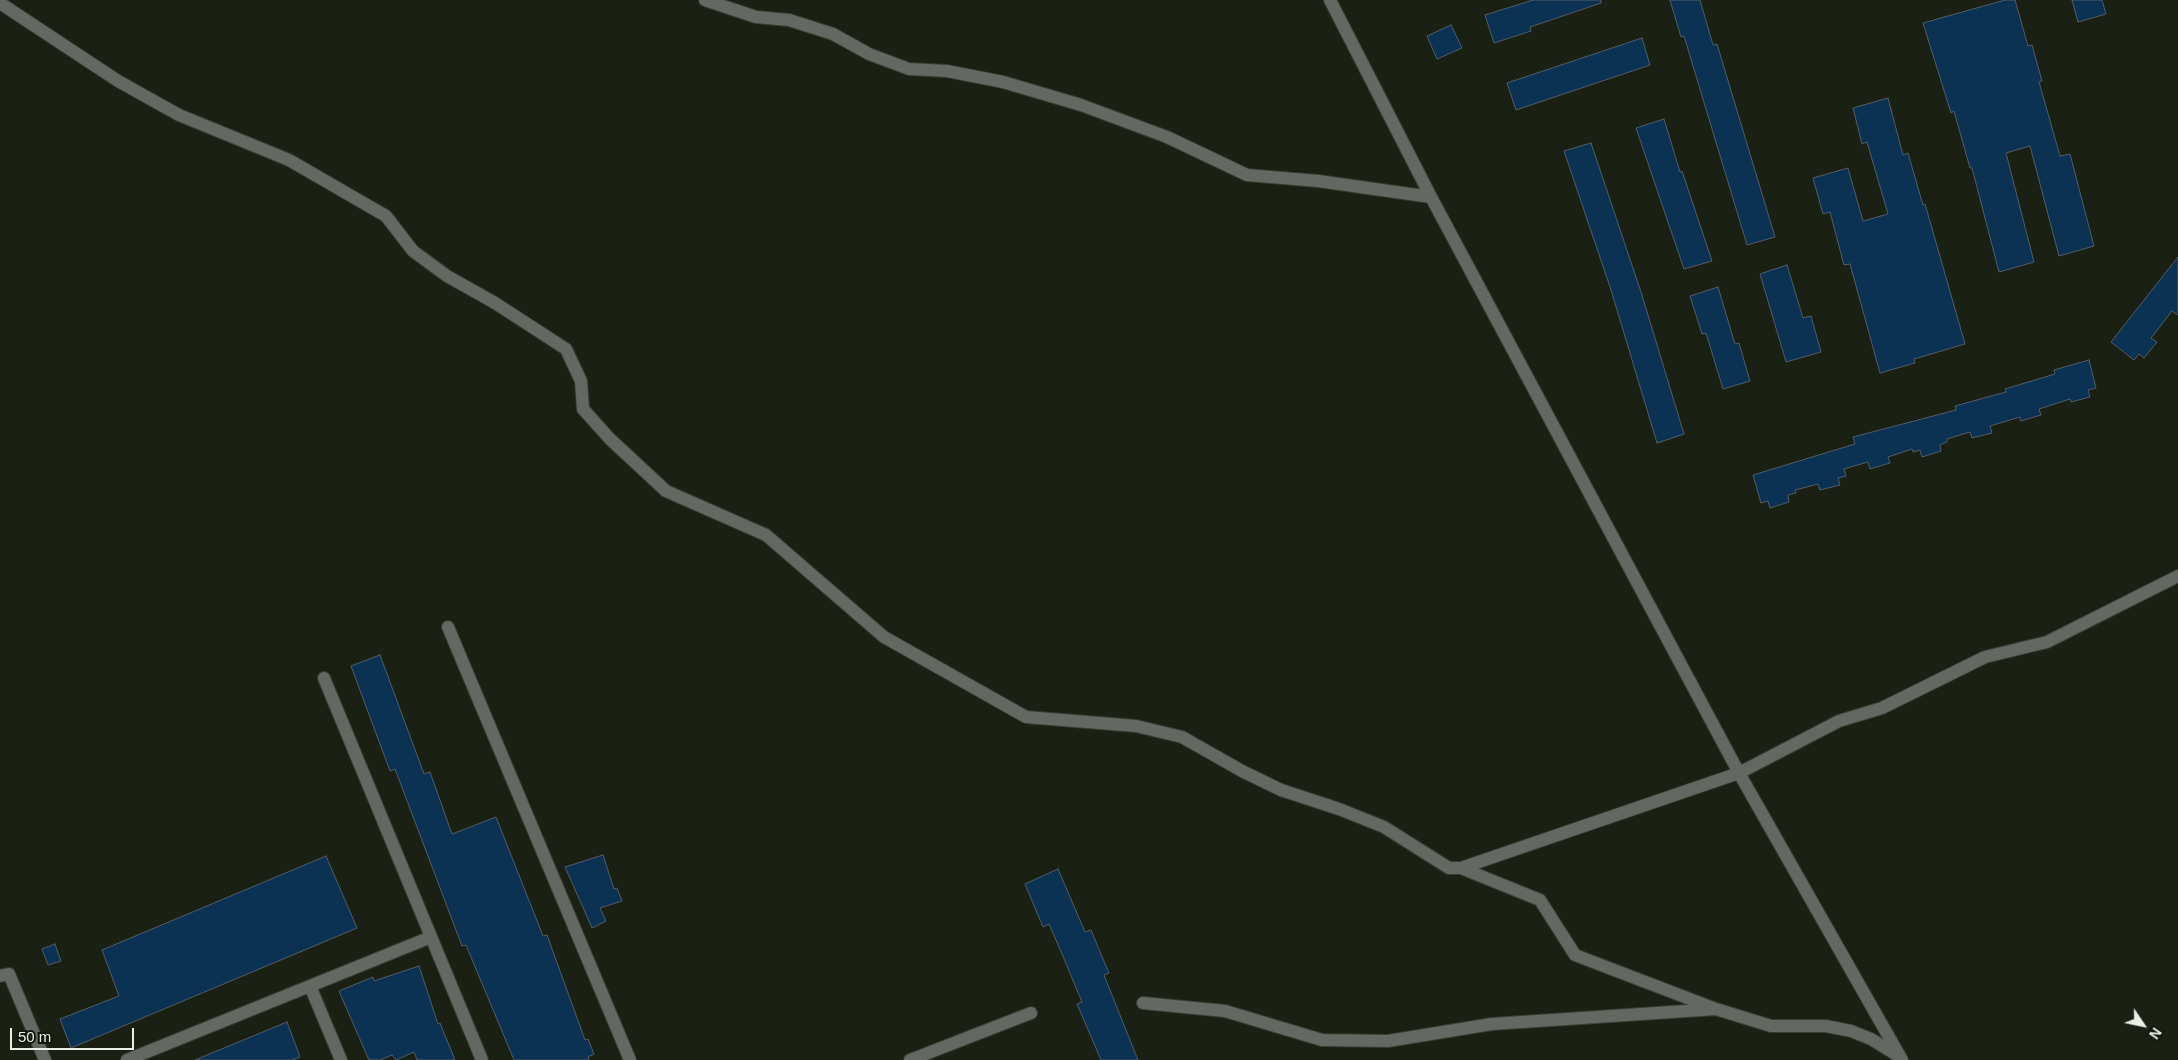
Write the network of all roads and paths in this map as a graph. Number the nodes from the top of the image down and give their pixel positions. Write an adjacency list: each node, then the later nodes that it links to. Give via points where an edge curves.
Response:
1 (705, 0): 4 (street, via 756,17 789,20 833,34 869,54 909,69 947,71 1004,82 1081,105 1166,137 1246,175 1318,181)
2 (1330, 0): 4 (street)
3 (0, 3): 9 (street, via 126,86 179,115 289,160 386,216 413,251 447,276 566,349 580,381 583,409 666,492 766,535 884,637 1026,717 1136,726 1182,737 1281,790 1384,828 1449,868)
4 (1431, 197): 8 (street)
5 (2178, 576): 8 (street, via 2047,642 1985,657 1882,708 1839,721)
6 (448, 627): 21 (street)
7 (324, 678): 10 (street)
8 (1739, 773): 9 (street); 16 (street)
9 (1461, 868): 14 (street, via 1540,900 1575,956)
10 (431, 937): 12 (street); 20 (street)
11 (0, 976): 17 (street, via 9,974)
12 (310, 986): 18 (street); 19 (street)
13 (1142, 1003): 14 (street, via 1225,1011 1322,1040 1388,1041 1492,1024)
14 (1716, 1009): 16 (street, via 1771,1026 1826,1026 1851,1031)
15 (1031, 1013): 22 (street)
16 (1901, 1058)
17 (45, 1060)
18 (127, 1060)
19 (341, 1060)
20 (482, 1060)
21 (630, 1060)
22 (910, 1060)

